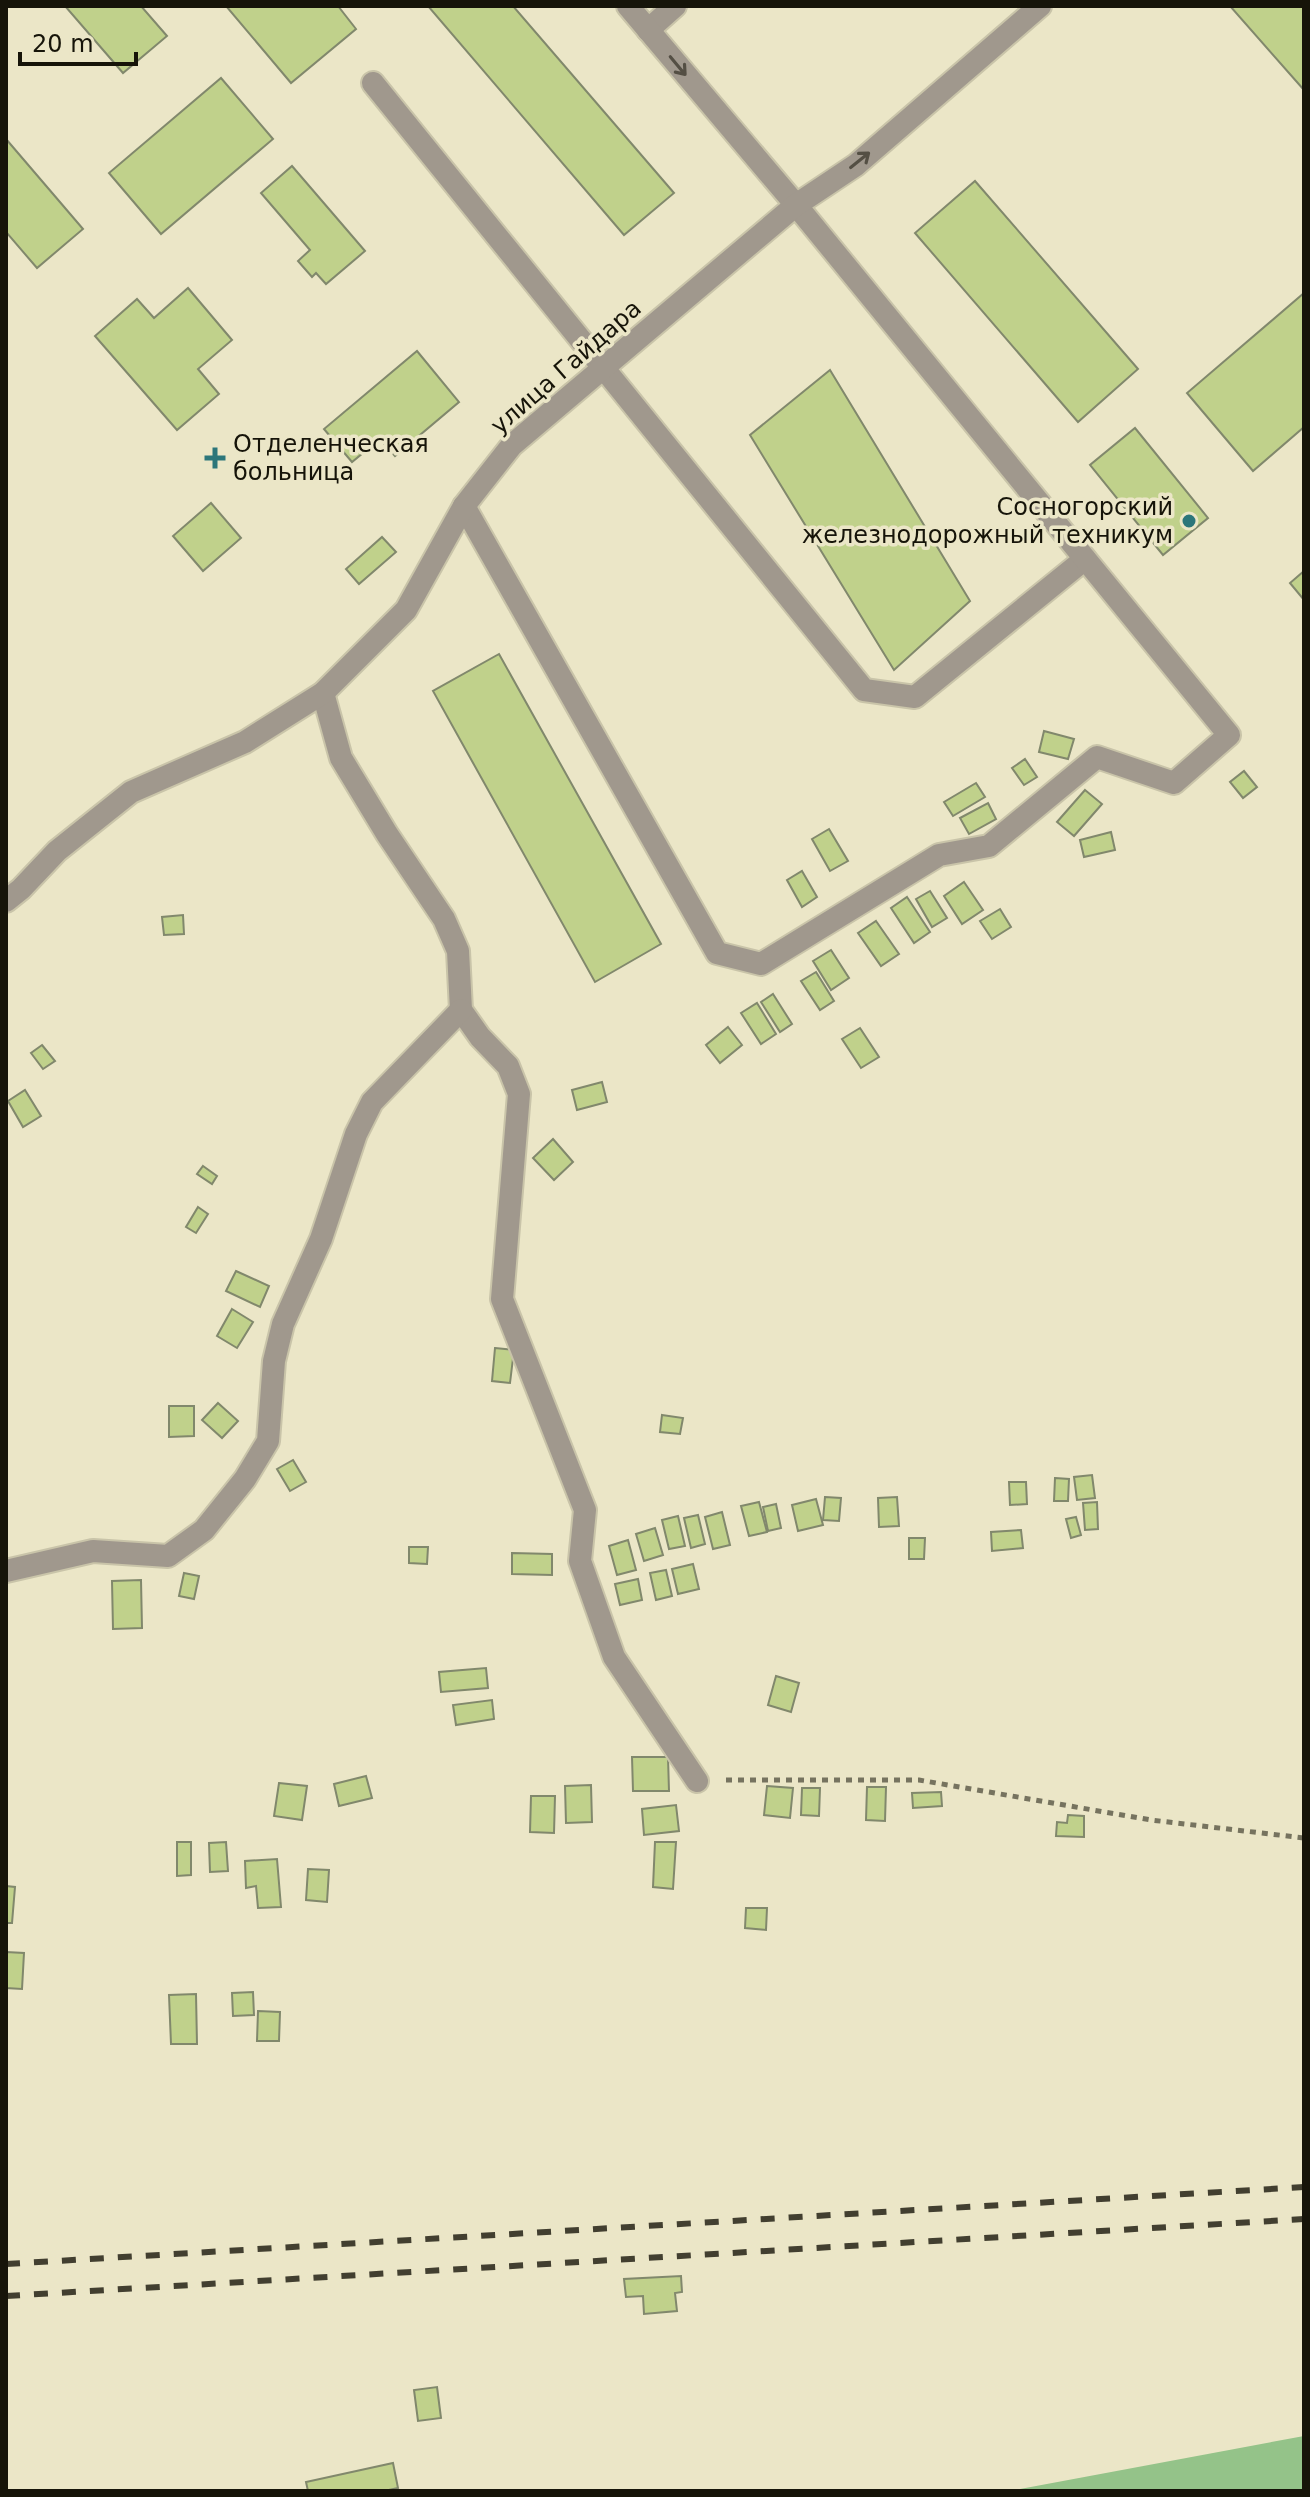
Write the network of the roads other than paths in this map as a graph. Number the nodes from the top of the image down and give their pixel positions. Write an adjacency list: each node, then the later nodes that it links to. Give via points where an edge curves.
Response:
1 (628, 6): 4 (street)
2 (675, 6): 4 (street)
3 (1040, 6): 6 (street, улица Гайдара, one-way to 3, via 856,165)
4 (648, 30): 6 (street, one-way to 6)
5 (373, 83): 7 (street)
6 (796, 205): 7 (street, улица Гайдара); 9 (street)
7 (603, 367): 8 (street, улица Гайдара, via 512,445); 9 (street, via 864,690 915,697)
8 (464, 506): 9 (street, via 717,953 761,964 939,855 989,846 1097,757 1174,783 1229,735); 10 (street, улица Гайдара, via 406,610)
9 (1085, 559)
10 (323, 693): 11 (street, улица Гайдара, via 245,742 131,792 57,851); 12 (street, via 341,758 444,919 458,951)
11 (6, 901)
12 (461, 1010): 13 (street, via 372,1102 356,1134 321,1239 283,1324 274,1361 268,1441 204,1530 168,1556 93,1551); 14 (street, via 508,1066 519,1094 502,1299 585,1510 580,1561 614,1657)
13 (6, 1571)
14 (697, 1781)

